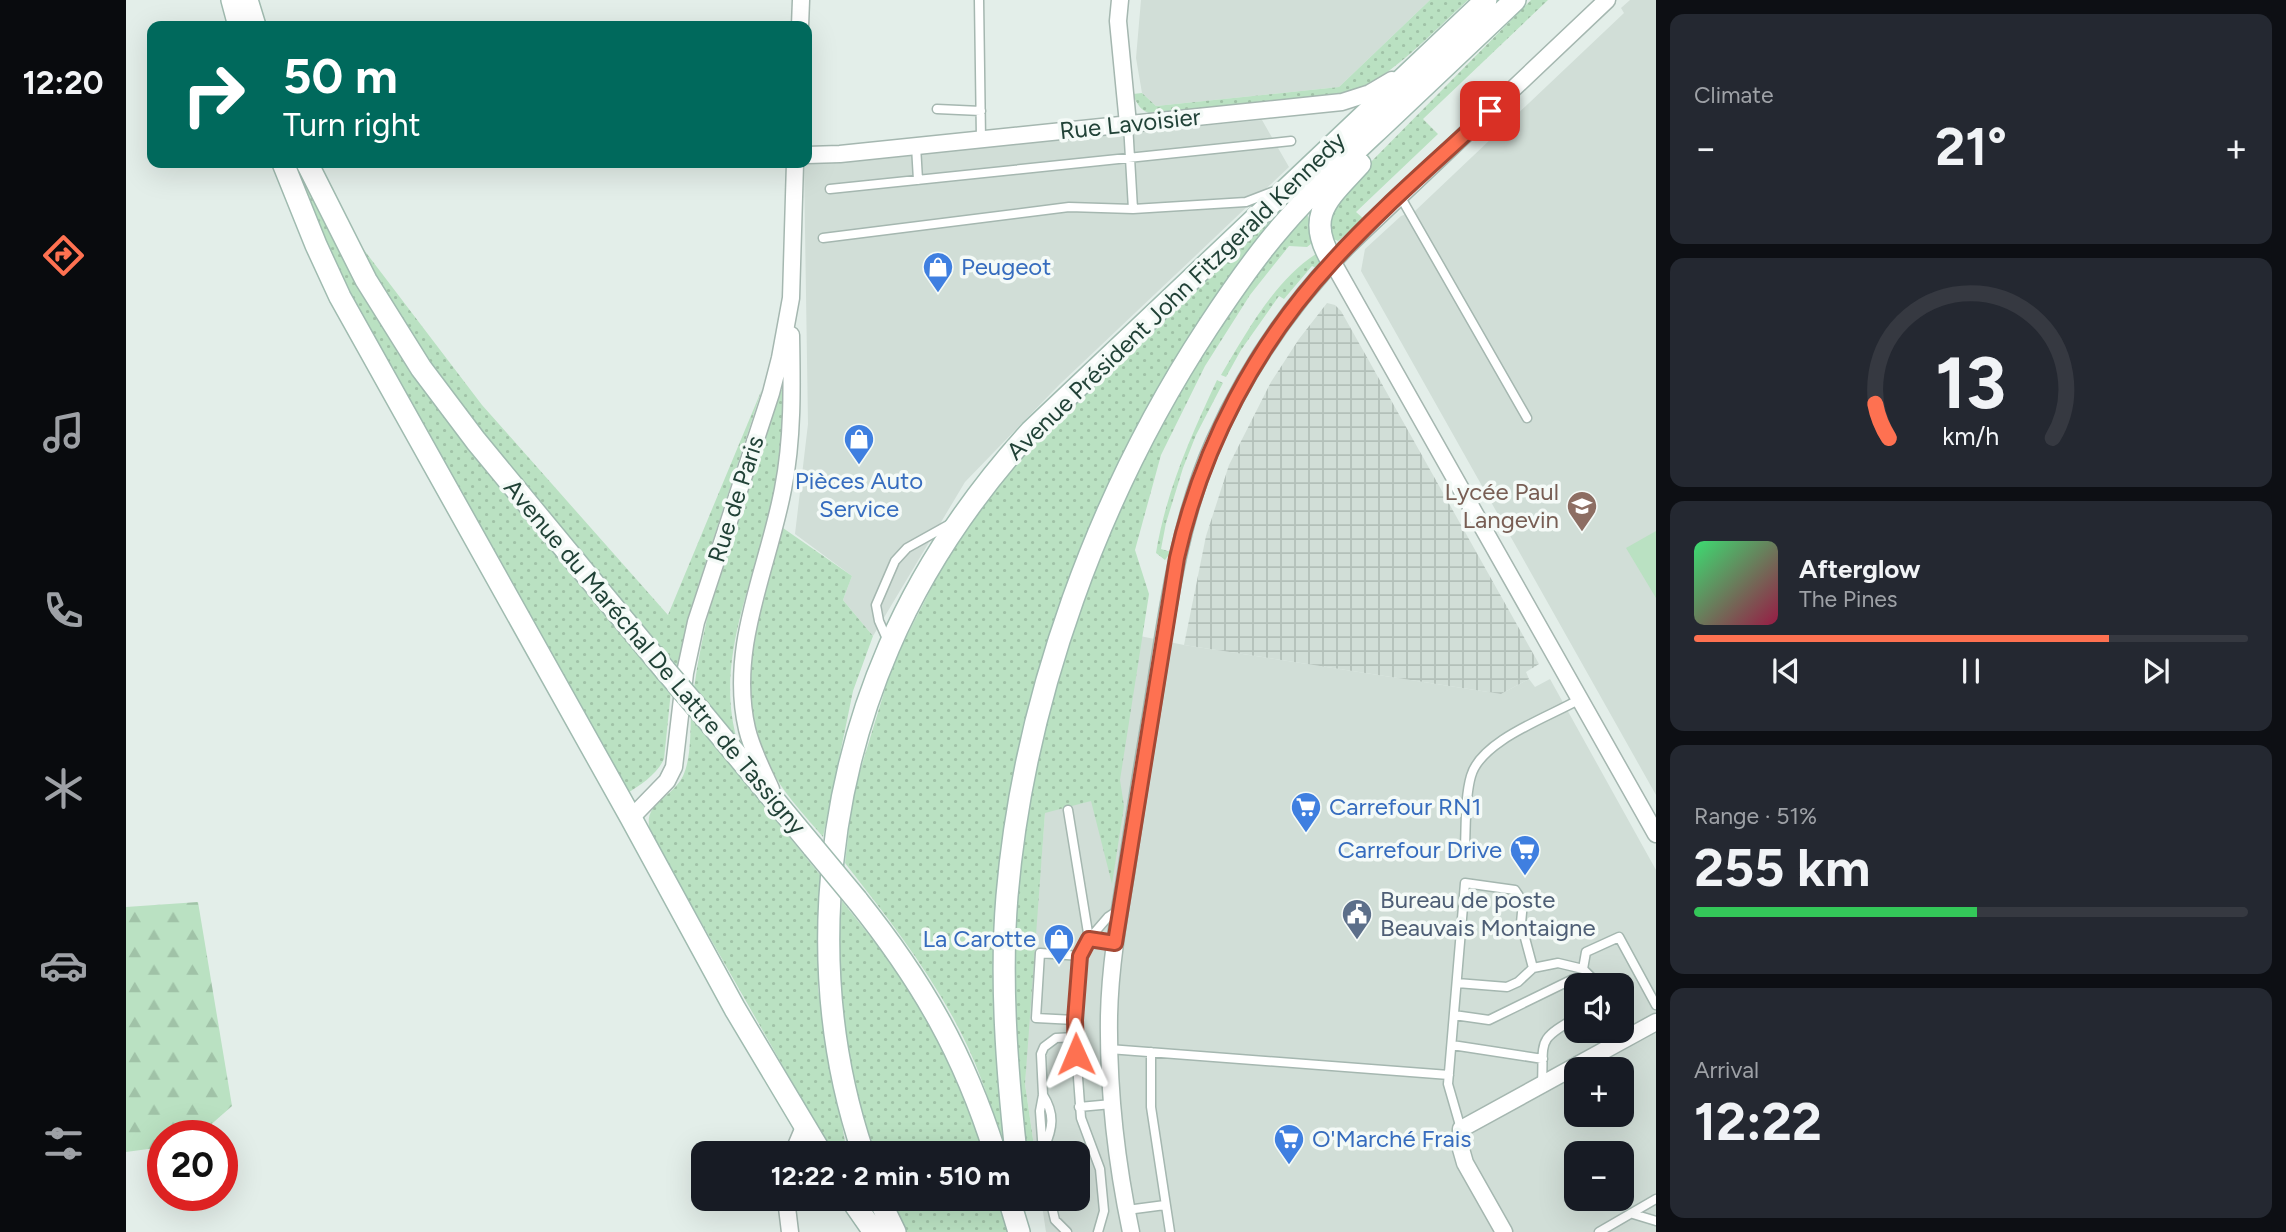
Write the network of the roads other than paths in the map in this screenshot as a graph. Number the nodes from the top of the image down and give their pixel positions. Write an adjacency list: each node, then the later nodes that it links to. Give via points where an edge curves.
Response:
1 (232, 0): 9 (main road)
2 (247, 0): 10 (main road)
3 (801, 0): 11 (street)
4 (979, 0): 15 (lane)
5 (1120, 0): 16 (street)
6 (1486, 0): 13 (main road, Avenue Président John Fitzgerald Kennedy)
7 (1515, 0): 12 (main road, Avenue Président John Fitzgerald Kennedy)
8 (1607, 0): 28 (street)
9 (238, 21)
10 (253, 21)
11 (800, 21)
12 (1478, 34): 31 (main road, via 1328,201 1319,229); 75 (main road, Avenue Président John Fitzgerald Kennedy, via 1311,194 1258,256 1174,382 1097,539 1042,703 1011,857 1005,960)
13 (1437, 46): 16 (street, Rue Lavoisier, via 1381,87 1351,100); 25 (main road, Avenue Président John Fitzgerald Kennedy)
14 (937, 109): 15 (lane)
15 (981, 111): 17 (lane)
16 (1128, 124): 17 (street, Rue Lavoisier); 21 (lane)
17 (981, 139): 19 (street, Rue Lavoisier)
18 (1291, 141): 21 (lane)
19 (916, 146): 20 (street, Rue Lavoisier); 26 (lane)
20 (812, 155)
21 (1130, 158): 26 (lane); 29 (lane)
22 (285, 168): 39 (main road, via 340,297)
23 (310, 168): 37 (main road, Avenue du Maréchal De Lattre de Tassigny, bridge, via 366,280 421,368 484,451)
24 (796, 168): 32 (street, Rue de Paris)
25 (1299, 176): 29 (lane, via 1257,199); 34 (main road, Avenue Président John Fitzgerald Kennedy, via 1046,416)
26 (918, 180): 27 (lane)
27 (830, 190)
28 (1400, 196): 31 (street); 33 (lane)
29 (1133, 209): 30 (lane, via 1069,207)
30 (823, 238)
31 (1332, 261): 36 (street); 42 (street, via 1257,361 1218,434 1196,488 1171,591)
32 (791, 298): 37 (street, via 788,459 748,625 742,678 751,743); 39 (street, Rue de Paris, via 776,376 696,621 674,767 667,781)
33 (1527, 418)
34 (974, 500): 35 (main road, Avenue Président John Fitzgerald Kennedy); 35 (lane, via 951,523 907,548 895,561 876,606)
35 (890, 645): 65 (main road, Avenue Président John Fitzgerald Kennedy, via 853,755 832,886 830,995)
36 (1580, 699): 40 (street); 41 (lane, via 1499,742 1484,755 1471,775)
37 (779, 807): 74 (main road, Avenue du Maréchal De Lattre de Tassigny, bridge, via 903,961 946,1031 973,1087)
38 (1068, 810): 43 (lane)
39 (631, 818): 68 (main road)
40 (1656, 834)
41 (1465, 847)
42 (1120, 909): 43 (lane); 44 (street)
43 (1089, 939): 44 (lane); 45 (lane)
44 (1115, 943): 60 (street)
45 (1080, 956): 53 (lane); 53 (lane, via 1040,953 1036,1018)
46 (1533, 968): 47 (lane, via 1558,963); 49 (lane, via 1507,987); 49 (lane, via 1521,923 1523,902 1515,890 1465,883)
47 (1583, 969): 48 (lane); 51 (lane, via 1586,952 1619,937)
48 (1587, 973)
49 (1457, 983): 52 (lane)
50 (1564, 983): 52 (lane, via 1489,1020)
51 (1656, 1005)
52 (1454, 1015): 59 (lane)
53 (1075, 1020): 57 (lane)
54 (1656, 1022): 56 (street)
55 (1564, 1024): 62 (lane, via 1544,1041)
56 (1634, 1029)
57 (1075, 1037): 67 (lane); 76 (lane, via 1056,1038 1040,1057 1043,1095 1052,1125)
58 (1609, 1043): 64 (street)
59 (1451, 1045): 62 (lane); 63 (lane)
60 (1109, 1049): 61 (lane); 66 (street)
61 (1151, 1052): 63 (lane); 78 (lane, via 1151,1107)
62 (1543, 1059): 64 (lane)
63 (1449, 1075): 69 (lane)
64 (1542, 1087): 69 (street)
65 (846, 1095): 72 (lane); 73 (main road, Avenue Président John Fitzgerald Kennedy)
66 (1112, 1104): 67 (lane); 79 (street)
67 (1080, 1107): 94 (lane, via 1100,1169 1104,1212)
68 (804, 1127): 70 (street); 71 (main road)
69 (1461, 1129): 97 (street, via 1465,1163)
70 (798, 1141)
71 (813, 1141)
72 (852, 1141)
73 (859, 1141)
74 (991, 1141)
75 (1015, 1141)
76 (1047, 1141)
77 (1656, 1199): 86 (lane)
78 (1165, 1205): 79 (lane); 96 (lane)
79 (1127, 1210): 95 (street)
80 (787, 1211): 88 (street)
81 (885, 1211): 90 (main road)
82 (1013, 1211): 91 (main road)
83 (1023, 1211): 92 (main road)
84 (1053, 1211): 93 (lane)
85 (858, 1212): 89 (main road)
86 (1633, 1214): 87 (lane); 98 (lane)
87 (1656, 1221)
88 (790, 1232)
89 (874, 1232)
90 (895, 1232)
91 (1019, 1232)
92 (1026, 1232)
93 (1067, 1232)
94 (1098, 1232)
95 (1131, 1232)
96 (1170, 1232)
97 (1504, 1232)
98 (1599, 1232)

